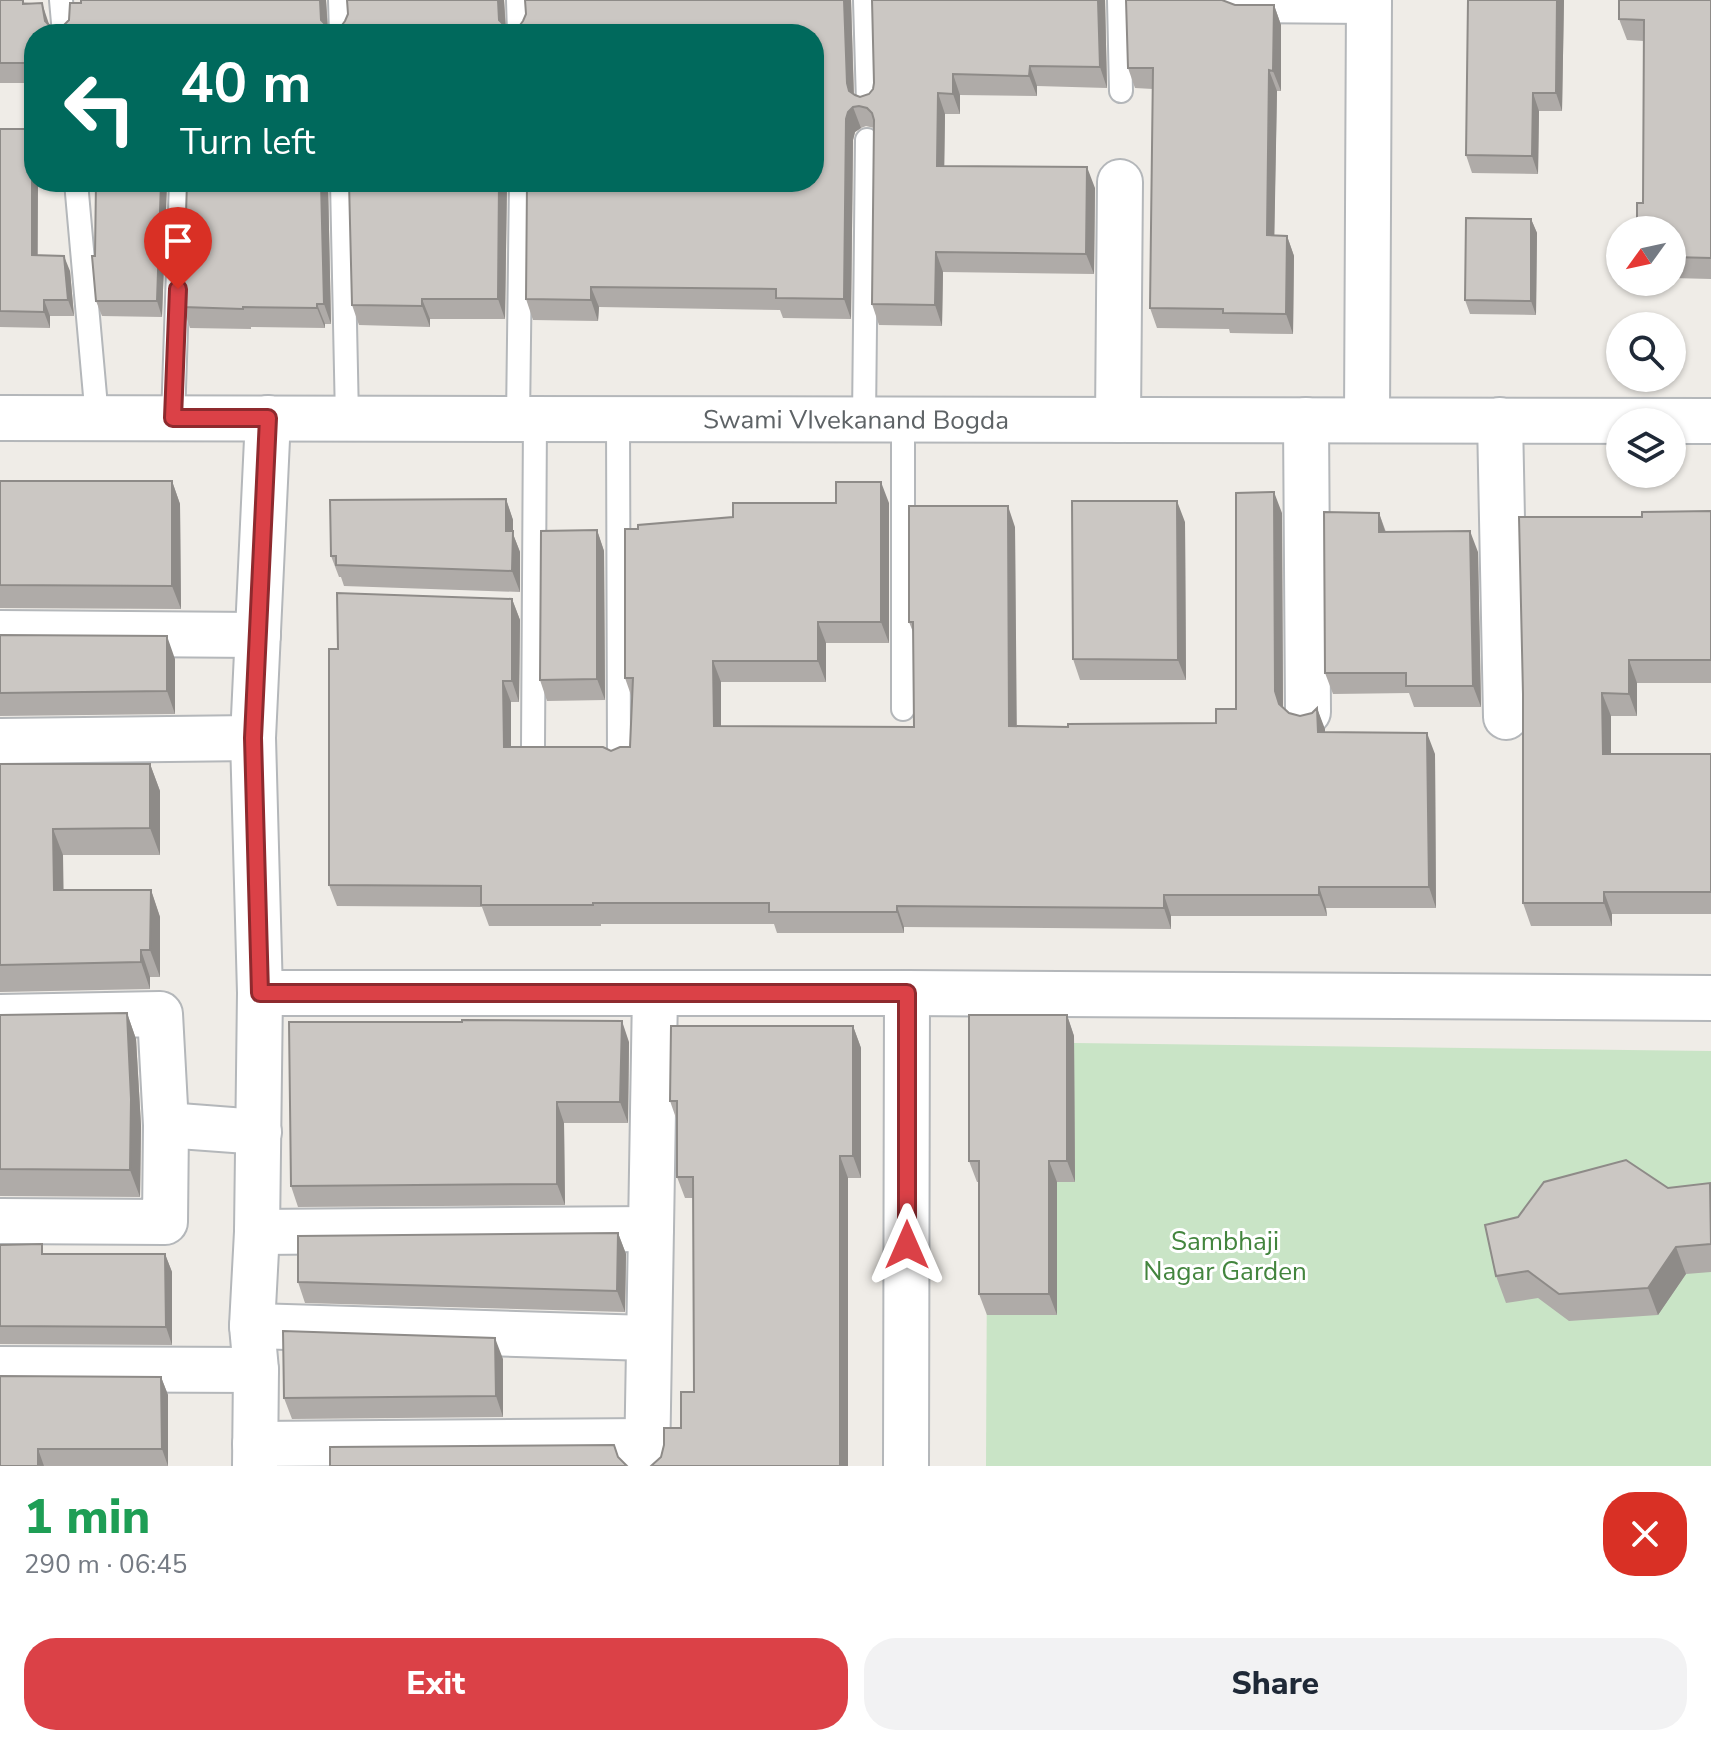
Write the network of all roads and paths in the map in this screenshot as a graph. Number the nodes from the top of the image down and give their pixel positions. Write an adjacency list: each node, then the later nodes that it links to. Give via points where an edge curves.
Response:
1 (61, 0): 8 (lane)
2 (340, 0): 9 (lane)
3 (518, 0): 10 (lane)
4 (865, 0): 12 (lane)
5 (1119, 0): 11 (lane)
6 (1243, 0): 7 (street)
7 (1369, 1): 29 (street)
8 (63, 24)
9 (341, 24)
10 (519, 24)
11 (1121, 91)
12 (868, 103)
13 (867, 140): 26 (lane)
14 (1120, 182): 27 (street)
15 (77, 192): 20 (lane)
16 (181, 192): 21 (lane)
17 (342, 192): 23 (lane)
18 (521, 192): 24 (lane)
19 (0, 418): 20 (street, Swami VIvekanand Bogda)
20 (97, 418): 21 (street, Swami VIvekanand Bogda)
21 (173, 418): 22 (street, Swami VIvekanand Bogda)
22 (268, 418): 23 (street, Swami VIvekanand Bogda); 33 (street)
23 (347, 418): 24 (street, Swami VIvekanand Bogda)
24 (526, 419): 25 (street, Swami VIvekanand Bogda); 39 (lane, via 526,606)
25 (618, 419): 26 (street, Swami VIvekanand Bogda); 40 (lane)
26 (884, 419): 27 (street, Swami VIvekanand Bogda); 34 (lane)
27 (1118, 420): 28 (street, Swami VIvekanand Bogda)
28 (1306, 420): 29 (street, Swami VIvekanand Bogda); 35 (street)
29 (1367, 420): 30 (street, Swami VIvekanand Bogda)
30 (1500, 420): 31 (street, Swami VIvekanand Bogda); 36 (street)
31 (1711, 421)
32 (0, 633): 33 (street)
33 (258, 635): 37 (street)
34 (903, 709)
35 (1308, 712)
36 (1506, 717)
37 (253, 738): 38 (street); 41 (street)
38 (0, 741)
39 (533, 746)
40 (619, 758)
41 (260, 993): 42 (street); 47 (street)
42 (655, 993): 43 (street); 49 (street)
43 (907, 993): 44 (street); 57 (street)
44 (1711, 998)
45 (0, 1017): 46 (street, via 160,1014)
46 (166, 1125): 47 (street); 48 (street, via 165,1222)
47 (259, 1132): 50 (street)
48 (0, 1221)
49 (651, 1229): 50 (street); 52 (street)
50 (257, 1232): 51 (street)
51 (252, 1326): 52 (street); 54 (street)
52 (648, 1338): 55 (street)
53 (0, 1369): 54 (street)
54 (256, 1370): 56 (street)
55 (647, 1454): 56 (street)
56 (255, 1455)
57 (906, 1466)

